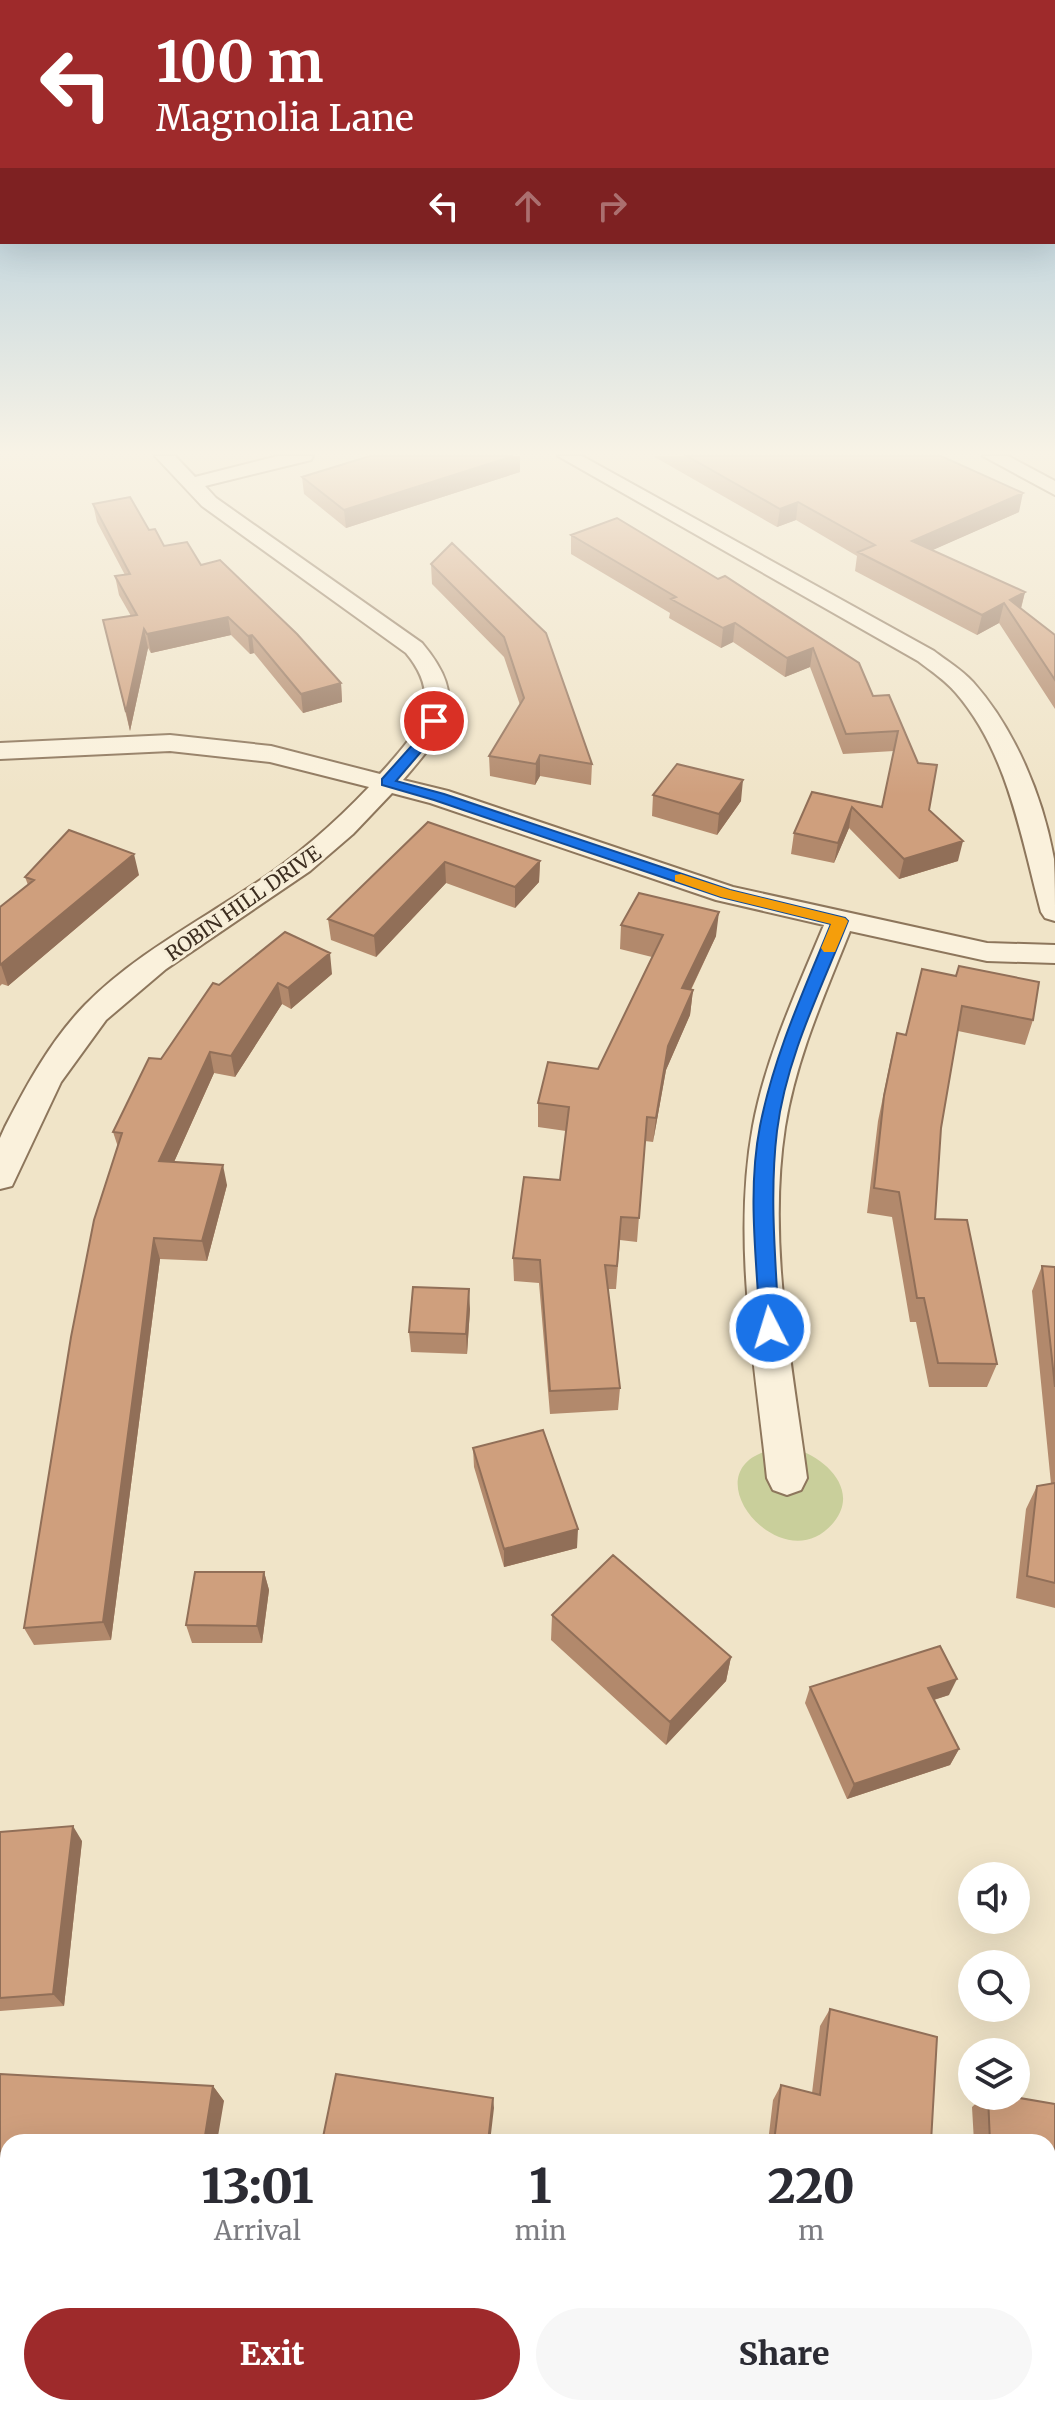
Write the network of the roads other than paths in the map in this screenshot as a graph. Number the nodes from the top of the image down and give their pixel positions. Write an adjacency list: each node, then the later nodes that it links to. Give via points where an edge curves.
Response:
1 (303, 569): 4 (street, ROBIN HILL DRIVE, via 392,631 426,662 439,692 434,721)
2 (769, 569): 5 (street, via 926,656 963,685 992,723 1014,771)
3 (0, 751): 4 (street, via 122,743 218,747)
4 (387, 782): 6 (street, via 726,894); 8 (street, ROBIN HILL DRIVE, via 354,819 287,875 114,995 42,1085)
5 (1055, 912)
6 (840, 921): 7 (street, via 987,952); 9 (street, via 785,1059 768,1129 763,1193 766,1298)
7 (1055, 954)
8 (0, 1177)
9 (787, 1478)

